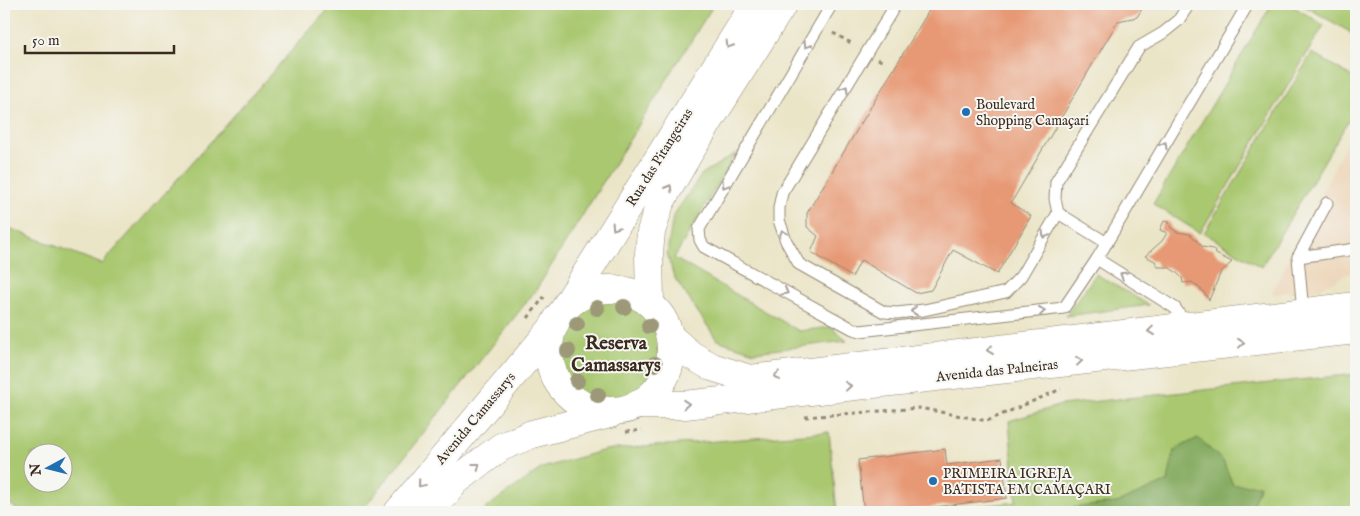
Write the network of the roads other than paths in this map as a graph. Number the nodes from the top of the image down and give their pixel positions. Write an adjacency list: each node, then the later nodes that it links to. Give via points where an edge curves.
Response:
1 (755, 4): 15 (street, Rua das Pitangeiras, one-way to 15)
2 (783, 4): 13 (street, Rua das Pitangeiras, one-way to 2, via 648,253 660,203)
3 (832, 4): 12 (lane, one-way to 12, via 699,229 704,247 860,332 1064,308)
4 (896, 4): 8 (lane, one-way to 4, via 1020,276 1006,292 924,310 884,312 799,264 779,220 782,193)
5 (1189, 4): 8 (lane, via 1178,21 1139,47 1056,182)
6 (1248, 4): 9 (lane, one-way to 6)
7 (1327, 203): 11 (lane)
8 (1058, 213): 9 (lane)
9 (1107, 243): 12 (lane)
10 (1356, 249): 11 (lane)
11 (1298, 257): 16 (lane)
12 (1097, 259): 17 (lane, one-way to 12, via 1175,308)
13 (650, 303): 15 (street, via 615,288 596,290); 19 (street, via 662,318)
14 (1356, 306): 16 (street, Avenida das Palneiras)
15 (555, 309): 20 (street, via 549,343 550,362 556,380 582,405); 21 (street, Avenida Camassarys, one-way to 21)
16 (1303, 312): 17 (street, Avenida das Palneiras)
17 (1188, 326): 19 (street, Avenida das Palneiras, one-way to 19, via 750,379 712,367)
18 (1356, 330): 20 (street, Avenida das Palneiras, one-way to 18, via 685,405)
19 (670, 337): 20 (street, via 671,357 666,377 654,393)
20 (627, 416): 22 (street, Avenida Camassarys, one-way to 20, via 456,482 501,447 532,434)
21 (398, 512)
22 (430, 512)

